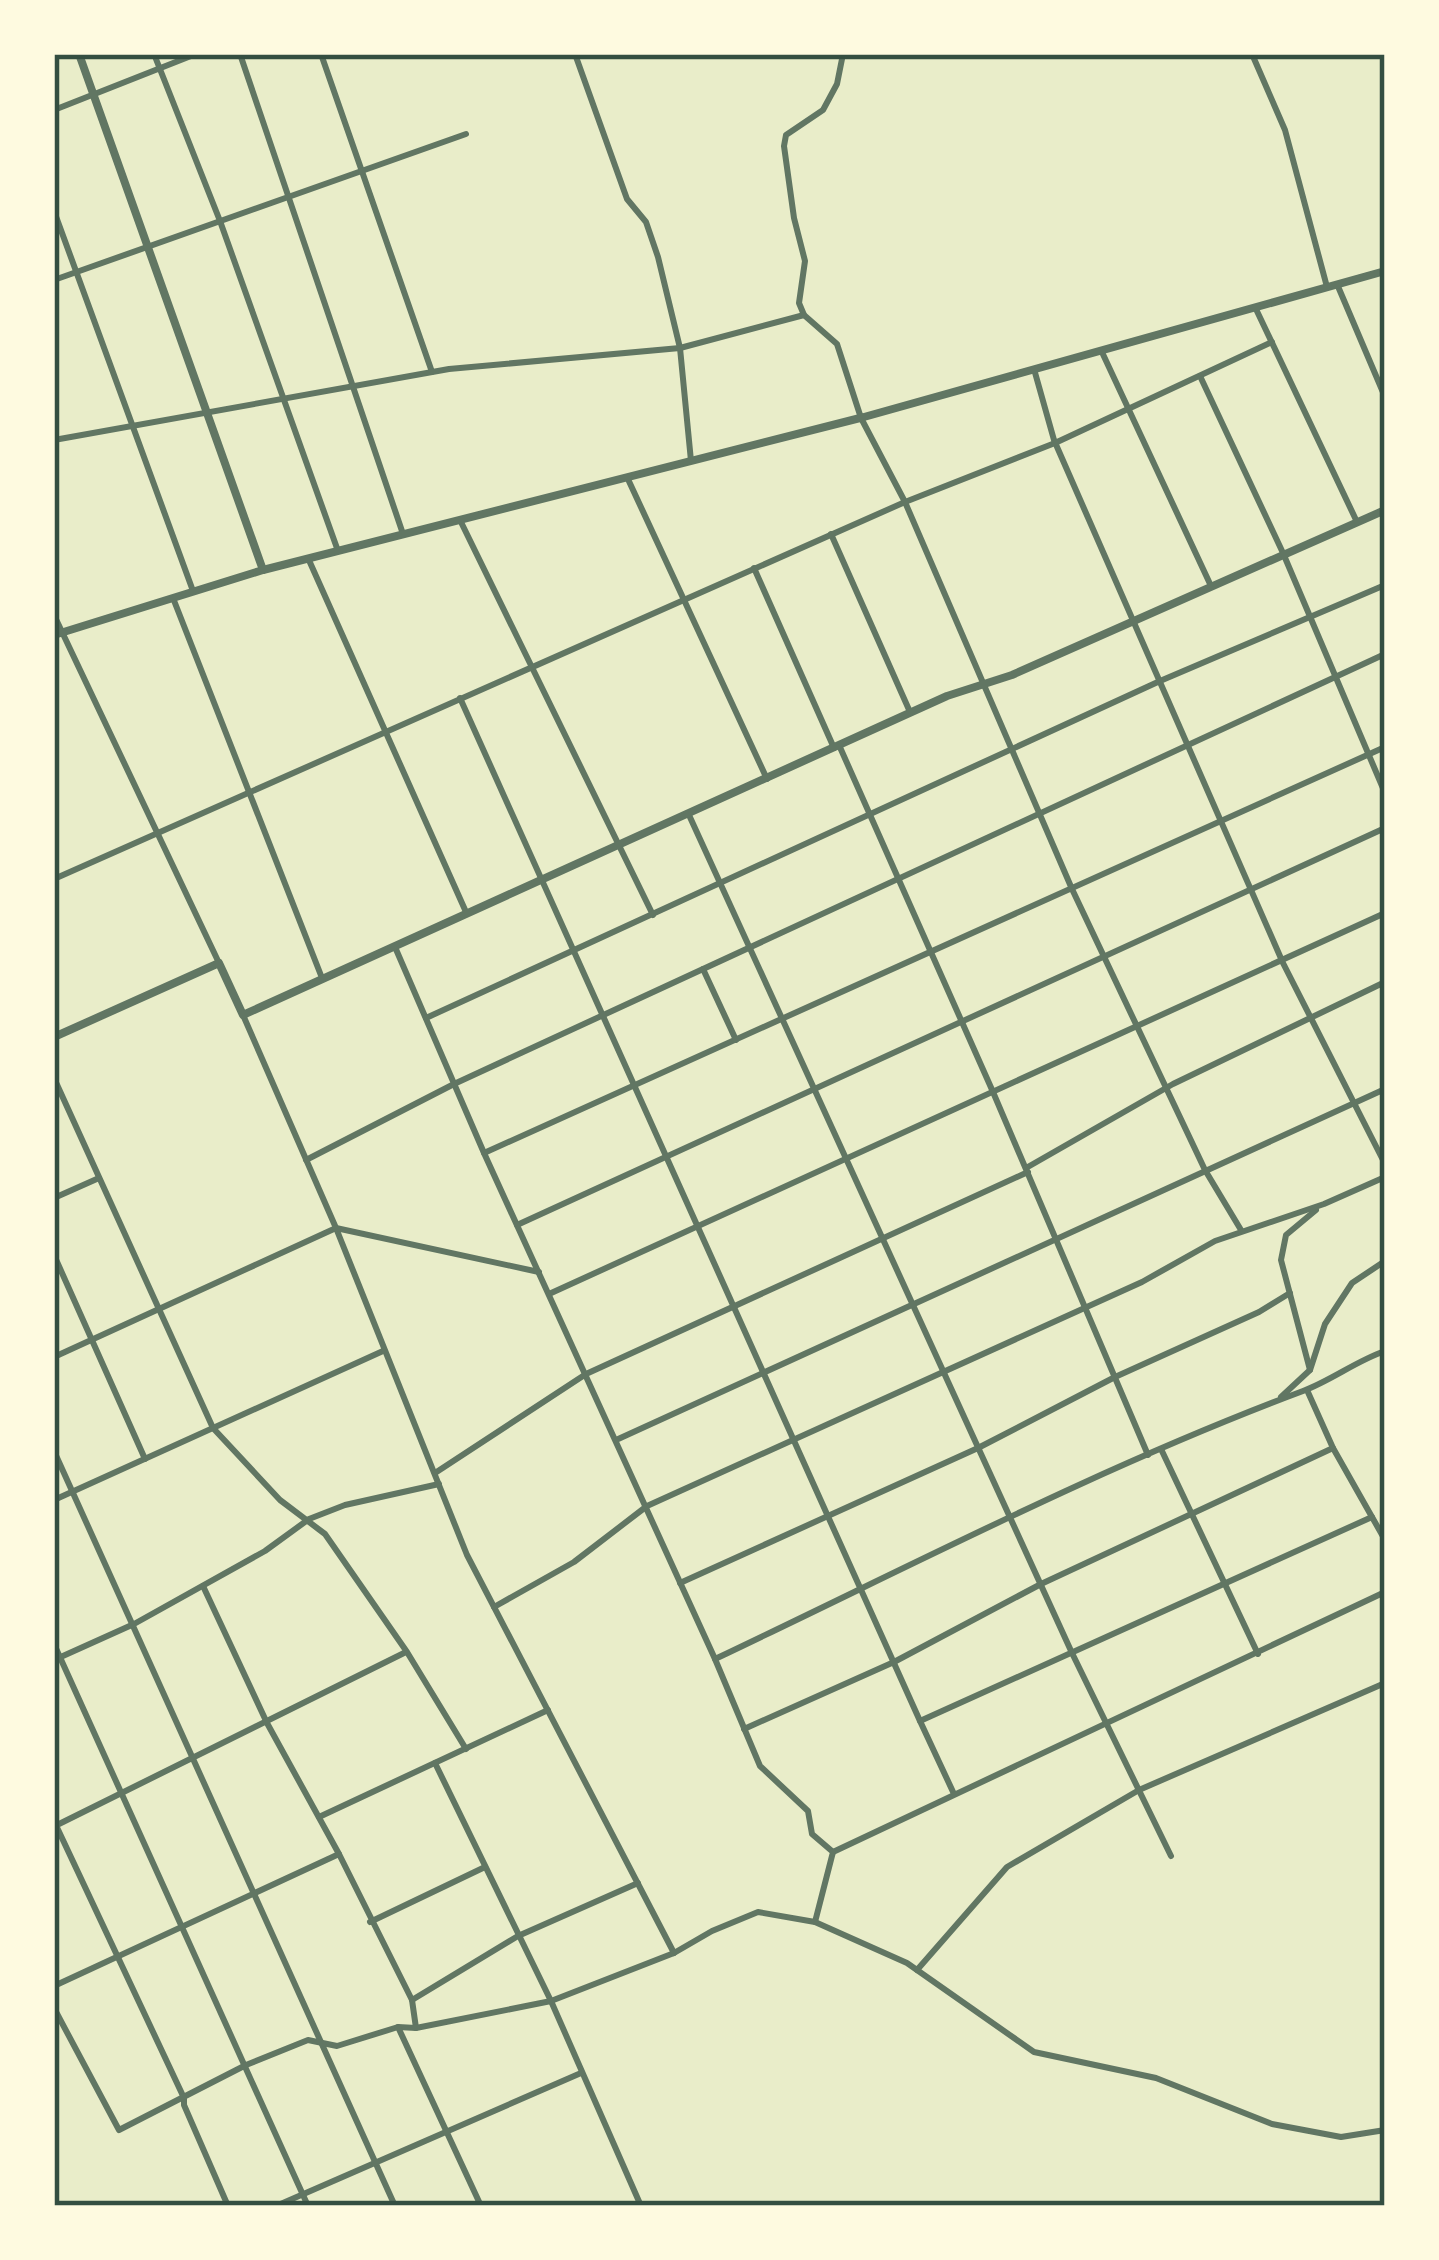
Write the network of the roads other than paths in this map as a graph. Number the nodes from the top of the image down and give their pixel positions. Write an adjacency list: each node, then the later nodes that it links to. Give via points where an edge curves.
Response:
1 (80, 54): 10 (street)
2 (154, 54): 9 (street)
3 (196, 54): 9 (street)
4 (240, 54): 14 (street)
5 (321, 54): 13 (street)
6 (575, 54): 25 (street, via 628,199 646,222)
7 (843, 54): 23 (street, via 824,110 786,135 784,146 805,261)
8 (1252, 54): 21 (street, via 1285,130)
9 (159, 69): 10 (street); 16 (street)
10 (94, 95): 11 (street); 17 (street)
11 (54, 110)
12 (466, 134): 13 (street)
13 (363, 170): 14 (street); 28 (street)
14 (290, 196): 16 (street); 30 (street)
15 (54, 211): 19 (street)
16 (220, 221): 17 (street); 32 (street)
17 (148, 247): 19 (street); 34 (street)
18 (1385, 271): 21 (street)
19 (76, 272): 20 (street); 36 (street)
20 (54, 280)
21 (1332, 285): 22 (street); 31 (street)
22 (1256, 307): 24 (street); 26 (street)
23 (804, 315): 25 (street); 35 (street, via 837,344)
24 (1272, 342): 29 (street); 45 (street)
25 (680, 348): 28 (street); 40 (street)
26 (1101, 350): 27 (street); 33 (street)
27 (1034, 369): 35 (street); 39 (street)
28 (432, 372): 30 (street)
29 (1199, 376): 33 (street); 49 (street)
30 (354, 386): 32 (street); 46 (street)
31 (1385, 397)
32 (284, 398): 34 (street); 48 (street)
33 (1128, 409): 39 (street); 53 (street)
34 (207, 412): 36 (street); 52 (street)
35 (861, 418): 40 (street); 42 (street)
36 (133, 426): 38 (street); 55 (street)
37 (54, 428): 38 (street)
38 (56, 440)
39 (1055, 442): 42 (street); 60 (street)
40 (691, 461): 41 (street)
41 (627, 477): 44 (street); 57 (street)
42 (905, 502): 47 (street); 66 (street)
43 (1385, 510): 45 (street)
44 (460, 520): 46 (street); 63 (street)
45 (1357, 522): 49 (street)
46 (403, 534): 48 (street)
47 (831, 534): 51 (street); 68 (street)
48 (338, 550): 50 (street)
49 (1282, 553): 53 (street); 59 (street)
50 (308, 558): 52 (street); 69 (street)
51 (754, 568): 57 (street); 71 (street)
52 (263, 570): 55 (street)
53 (1211, 586): 60 (street)
54 (1385, 586): 59 (street)
55 (194, 591): 56 (street)
56 (173, 598): 61 (street); 76 (street)
57 (684, 599): 63 (street); 75 (street)
58 (54, 615): 61 (street)
59 (1311, 620): 64 (street); 65 (street)
60 (1132, 622): 65 (street); 66 (street)
61 (58, 633): 83 (street)
62 (1385, 654): 64 (street)
63 (531, 666): 67 (street); 84 (street)
64 (1334, 676): 70 (street); 74 (street)
65 (1160, 681): 70 (street); 73 (street)
66 (984, 687): 68 (street); 73 (street)
67 (460, 698): 69 (street); 86 (street)
68 (910, 712): 71 (street)
69 (386, 732): 76 (street); 91 (street)
70 (1188, 745): 78 (street); 81 (street)
71 (836, 746): 75 (street); 80 (street)
72 (1385, 747): 74 (street)
73 (1012, 751): 78 (street); 80 (street)
74 (1368, 755): 77 (street); 81 (street)
75 (767, 779): 79 (street)
76 (250, 793): 83 (street); 102 (street)
77 (1385, 793)
78 (1039, 814): 87 (street); 89 (street)
79 (688, 815): 84 (street); 88 (street)
80 (871, 816): 87 (street); 88 (street)
81 (1223, 820): 89 (street); 90 (street)
82 (1385, 828): 90 (street)
83 (158, 835): 85 (street); 100 (street)
84 (619, 845): 86 (street); 93 (street)
85 (54, 879)
86 (539, 879): 91 (street); 96 (street)
87 (898, 879): 95 (street); 97 (street)
88 (720, 884): 93 (street); 95 (street)
89 (1072, 889): 97 (street); 98 (street)
90 (1252, 889): 98 (street); 99 (street)
91 (466, 912): 94 (street)
92 (1385, 914): 99 (street)
93 (652, 915): 96 (street)
94 (394, 944): 102 (street); 107 (street)
95 (748, 948): 101 (street); 108 (street)
96 (572, 952): 105 (street); 107 (street)
97 (931, 952): 108 (street); 109 (street)
98 (1103, 957): 109 (street); 110 (street)
99 (1282, 961): 106 (street); 110 (street)
100 (219, 963): 104 (street); 111 (street)
101 (704, 969): 105 (street); 112 (street)
102 (322, 978): 104 (street)
103 (1385, 982): 106 (street)
104 (243, 1015): 124 (street)
105 (601, 1016): 114 (street); 115 (street)
106 (1313, 1017): 116 (street); 120 (street)
107 (426, 1018): 114 (street)
108 (782, 1019): 112 (street); 118 (street)
109 (962, 1022): 118 (street); 119 (street)
110 (1136, 1027): 116 (street); 119 (street)
111 (54, 1037)
112 (736, 1040): 115 (street)
113 (54, 1078): 128 (street)
114 (454, 1084): 121 (street); 124 (street)
115 (633, 1087): 121 (street); 122 (street)
116 (1166, 1089): 126 (street); 127 (street)
117 (1385, 1089): 120 (street)
118 (814, 1090): 122 (street); 123 (street)
119 (993, 1092): 123 (street); 126 (street)
120 (1356, 1104): 125 (street); 127 (street)
121 (484, 1154): 132 (street)
122 (665, 1158): 132 (street); 133 (street)
123 (846, 1159): 133 (street); 136 (street)
124 (306, 1160): 134 (street)
125 (1385, 1164)
126 (1027, 1170): 136 (street); 137 (street)
127 (1205, 1170): 135 (street); 137 (street)
128 (99, 1178): 130 (street); 146 (street)
129 (1385, 1178): 131 (street)
130 (54, 1198)
131 (1324, 1204): 135 (street); 141 (street, via 1286,1235 1281,1260)
132 (518, 1226): 140 (street)
133 (696, 1227): 142 (street); 144 (street)
134 (336, 1228): 140 (street); 146 (street); 148 (street)
135 (1240, 1230): 145 (street)
136 (882, 1238): 143 (street); 144 (street)
137 (1056, 1238): 143 (street); 145 (street)
138 (54, 1256): 147 (street)
139 (1385, 1261): 151 (street, via 1352,1283 1332,1312)
140 (539, 1272): 142 (street)
141 (1291, 1293): 151 (street); 155 (street)
142 (549, 1294): 154 (street)
143 (913, 1304): 152 (street); 153 (street)
144 (732, 1307): 153 (street); 154 (street)
145 (1085, 1307): 152 (street); 155 (street)
146 (159, 1309): 147 (street); 158 (street)
147 (92, 1340): 150 (street); 166 (street)
148 (383, 1351): 158 (street); 167 (street)
149 (1385, 1351): 156 (street)
150 (54, 1358)
151 (1310, 1370): 157 (street)
152 (944, 1371): 160 (street); 161 (street)
153 (762, 1373): 159 (street); 160 (street)
154 (586, 1374): 159 (street); 167 (street)
155 (1115, 1377): 161 (street); 165 (street)
156 (1307, 1390): 157 (street); 162 (street)
157 (1279, 1399): 163 (street)
158 (213, 1428): 166 (street); 175 (street, via 280,1500)
159 (616, 1440): 171 (street)
160 (792, 1440): 171 (street); 174 (street)
161 (978, 1448): 174 (street); 176 (street)
162 (1333, 1448): 172 (street); 173 (street)
163 (1161, 1449): 165 (street); 172 (street)
164 (54, 1451): 169 (street)
165 (1148, 1455): 176 (street)
166 (145, 1459): 169 (street)
167 (434, 1473): 168 (street)
168 (439, 1484): 175 (street); 184 (street)
169 (73, 1492): 170 (street); 185 (street)
170 (54, 1500)
171 (646, 1506): 178 (street); 184 (street, via 574,1562)
172 (1191, 1514): 179 (street); 181 (street)
173 (1372, 1517): 177 (street); 181 (street)
174 (826, 1518): 178 (street); 182 (street)
175 (309, 1519): 180 (street); 187 (street)
176 (1012, 1520): 179 (street); 182 (street)
177 (1385, 1540)
178 (680, 1583): 191 (street)
179 (1041, 1584): 188 (street); 192 (street)
180 (203, 1586): 185 (street); 196 (street)
181 (1224, 1586): 188 (street); 189 (street)
182 (859, 1591): 191 (street); 192 (street)
183 (1385, 1592): 189 (street)
184 (494, 1607): 194 (street)
185 (134, 1624): 190 (street); 200 (street)
186 (54, 1644): 190 (street)
187 (406, 1652): 196 (street); 199 (street)
188 (1072, 1653): 195 (street); 197 (street)
189 (1258, 1654): 197 (street)
190 (57, 1659): 203 (street)
191 (715, 1659): 198 (street)
192 (894, 1662): 195 (street); 198 (street)
193 (1385, 1683): 202 (street)
194 (548, 1710): 199 (street); 211 (street)
195 (920, 1721): 204 (street)
196 (267, 1724): 200 (street); 205 (street)
197 (1107, 1724): 202 (street); 204 (street)
198 (744, 1729): 207 (street, via 760,1766 808,1811 812,1834)
199 (466, 1749): 201 (street)
200 (195, 1760): 203 (street); 212 (street)
201 (435, 1763): 205 (street); 210 (street)
202 (1139, 1790): 209 (street); 219 (street, via 1007,1867)
203 (122, 1794): 206 (street); 215 (street)
204 (954, 1794): 207 (street)
205 (319, 1817): 208 (street)
206 (55, 1824): 218 (street)
207 (833, 1852): 214 (street)
208 (339, 1854): 212 (street); 213 (street)
209 (1171, 1856)
210 (485, 1867): 213 (street); 216 (street)
211 (638, 1882): 216 (street); 217 (street)
212 (254, 1893): 215 (street); 226 (street)
213 (370, 1922): 221 (street)
214 (815, 1922): 217 (street, via 758,1912); 219 (street)
215 (182, 1926): 218 (street); 227 (street)
216 (518, 1936): 221 (street); 222 (street)
217 (674, 1953): 222 (street)
218 (116, 1957): 220 (street); 229 (street)
219 (917, 1970): 230 (street, via 1034,2052 1156,2078 1271,2124 1340,2138)
220 (54, 1986)
221 (412, 2000): 225 (street)
222 (551, 2001): 225 (street); 228 (street)
223 (54, 2008): 229 (street, via 119,2130)
224 (398, 2027): 225 (street); 226 (street, via 337,2046); 231 (street)
225 (416, 2028)
226 (317, 2038): 227 (street); 232 (street)
227 (246, 2065): 229 (street); 233 (street)
228 (581, 2073): 231 (street); 234 (street)
229 (184, 2098): 235 (street)
230 (1385, 2130)
231 (448, 2131): 232 (street); 239 (street)
232 (376, 2163): 233 (street); 238 (street)
233 (303, 2194): 236 (street); 237 (street)
234 (640, 2204): 240 (street)
235 (228, 2206)
236 (276, 2206)
237 (308, 2206)
238 (395, 2206)
239 (481, 2206)
240 (629, 2206)

